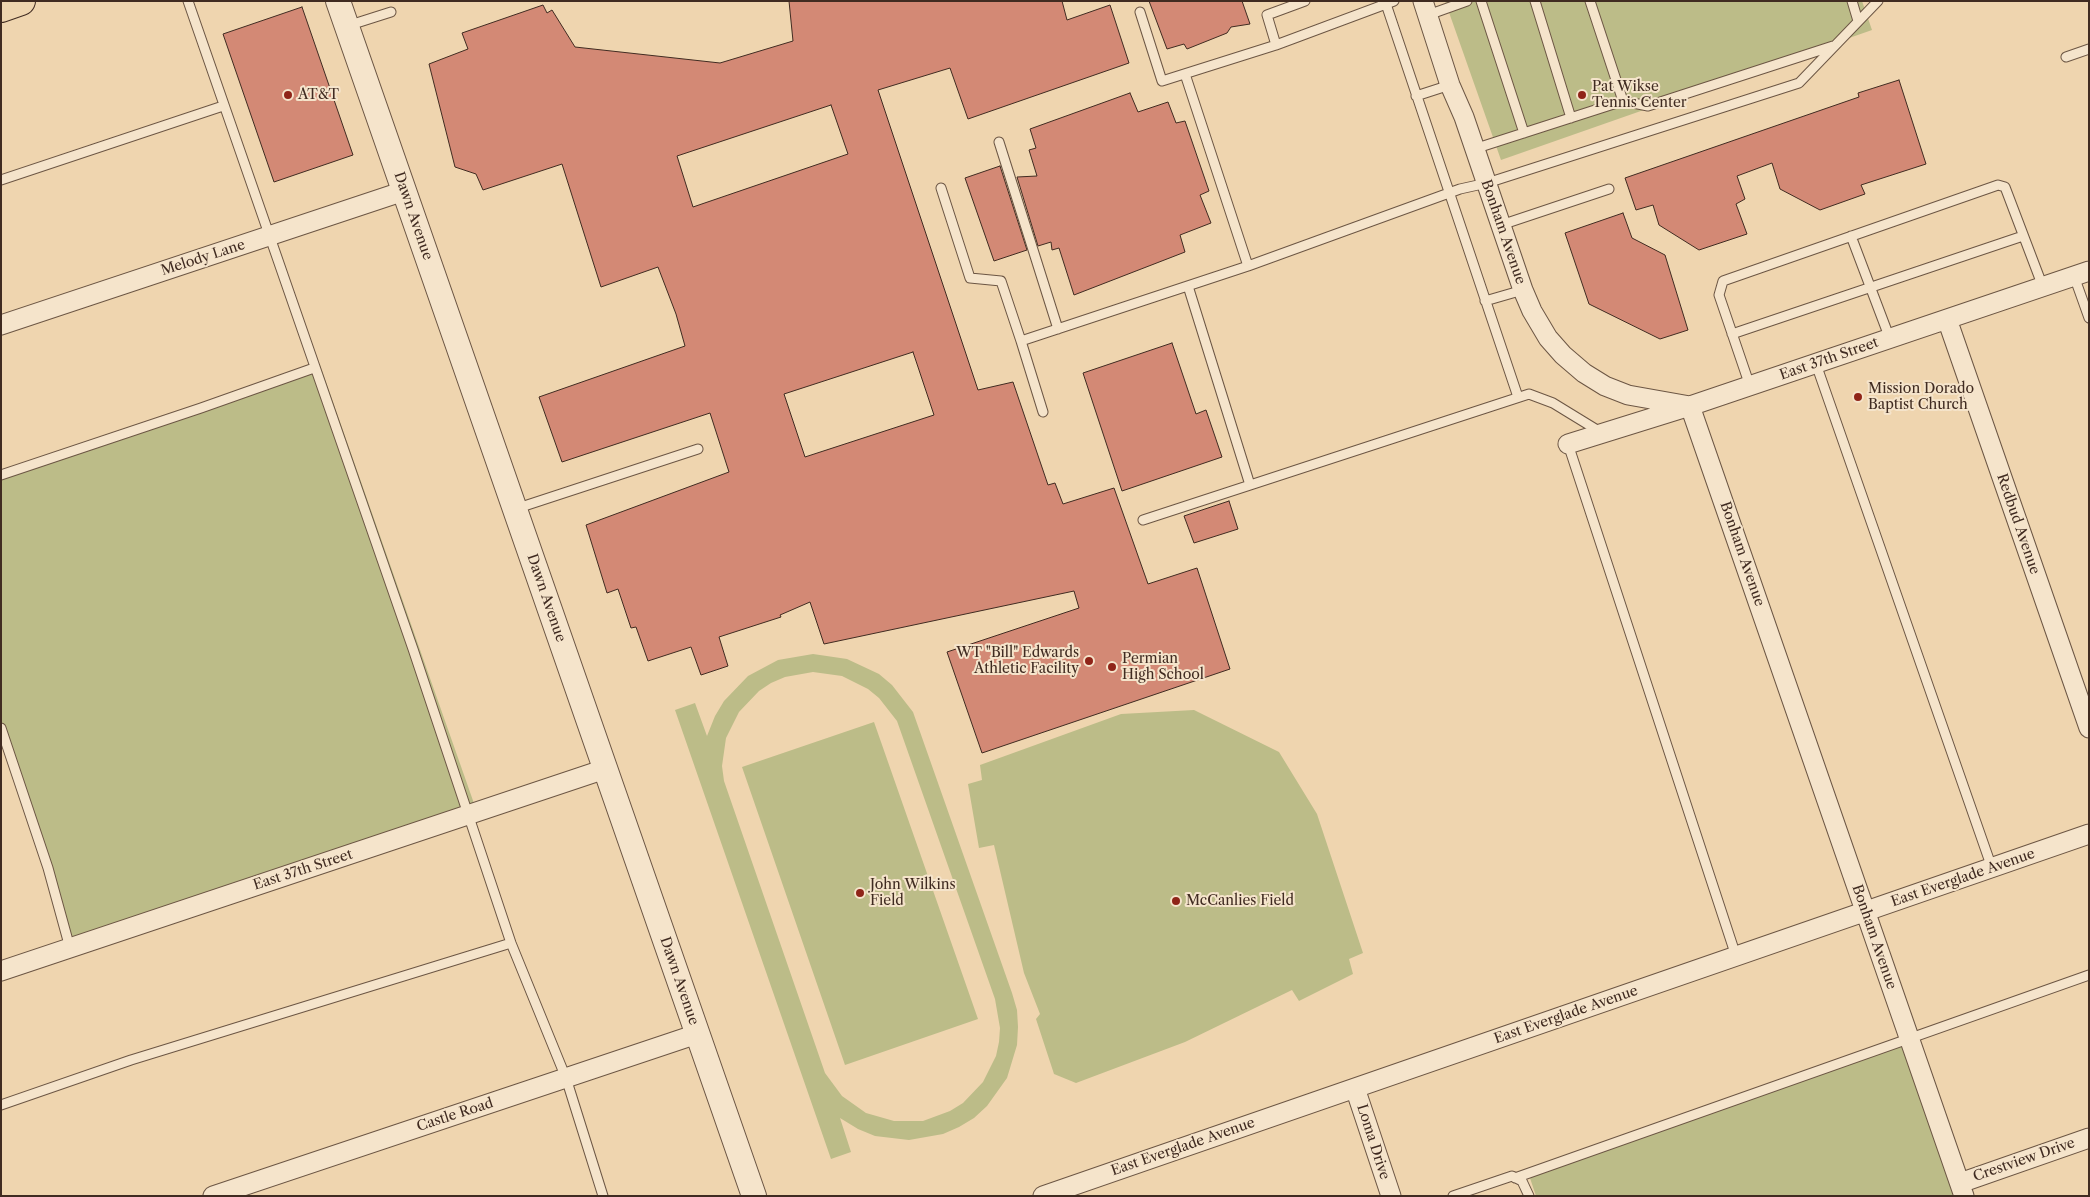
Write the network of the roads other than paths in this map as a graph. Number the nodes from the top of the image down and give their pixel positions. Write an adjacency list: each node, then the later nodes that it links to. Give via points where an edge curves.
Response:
1 (21, 1): 12 (highway)
2 (188, 1): 26 (lane)
3 (338, 1): 17 (street, Dawn Avenue)
4 (1304, 1): 18 (lane, via 1267,15)
5 (1466, 1): 13 (lane)
6 (1481, 1): 28 (lane)
7 (1535, 1): 27 (lane)
8 (1590, 1): 25 (lane)
9 (1852, 1): 16 (lane)
10 (1878, 1): 16 (lane)
11 (1388, 2): 18 (lane); 24 (lane)
12 (1, 8)
13 (1426, 8): 23 (street, Bonham Avenue)
14 (391, 12): 17 (lane)
15 (1140, 12): 22 (lane, via 1162,81)
16 (1858, 21): 19 (lane)
17 (346, 26): 35 (street, Dawn Avenue)
18 (1276, 45): 22 (lane)
19 (1835, 45): 25 (lane, via 1648,106); 32 (lane, via 1799,83)
20 (2089, 49): 21 (lane)
21 (2066, 57)
22 (1185, 74): 41 (lane)
23 (1450, 85): 24 (lane); 30 (street, Bonham Avenue)
24 (1416, 96): 36 (lane)
25 (1623, 101): 27 (lane)
26 (223, 106): 31 (lane); 38 (lane)
27 (1571, 118): 28 (lane)
28 (1524, 133): 30 (lane)
29 (998, 142): 51 (lane)
30 (1474, 149): 32 (street, Bonham Avenue)
31 (1, 180)
32 (1487, 183): 36 (lane); 37 (street, Bonham Avenue)
33 (941, 188): 54 (lane, via 970,278 1001,281)
34 (1609, 189): 37 (lane)
35 (404, 191): 38 (street, Melody Lane); 66 (street, Dawn Avenue)
36 (1449, 193): 41 (lane); 47 (lane)
37 (1501, 225): 46 (street, Bonham Avenue)
38 (268, 236): 50 (street, Melody Lane); 56 (lane)
39 (1851, 236): 40 (lane, via 1998,185 2005,187); 44 (lane); 52 (lane, via 1723,281 1719,295)
40 (2024, 236): 44 (lane); 45 (lane)
41 (1248, 266): 43 (lane)
42 (2082, 273): 45 (street, East 37th Street); 48 (lane)
43 (1188, 286): 51 (lane); 65 (lane)
44 (1870, 286): 52 (lane); 53 (lane)
45 (2043, 287): 49 (street, East 37th Street)
46 (1523, 290): 47 (lane); 59 (street, Bonham Avenue, via 1548,338 1584,372 1605,386 1628,395)
47 (1485, 301): 58 (lane)
48 (2089, 318)
49 (1947, 320): 53 (street, East 37th Street); 69 (street, Redbud Avenue)
50 (1, 325)
51 (1058, 329): 54 (lane)
52 (1732, 334): 57 (lane)
53 (1890, 339): 55 (street, East 37th Street)
54 (1021, 341): 60 (lane)
55 (1816, 364): 57 (street, East 37th Street); 73 (lane)
56 (314, 368): 64 (lane); 71 (lane)
57 (1750, 386): 59 (street, East 37th Street)
58 (1518, 397): 61 (lane, via 1529,394 1553,403); 65 (lane)
59 (1690, 406): 61 (street, East 37th Street); 74 (street, Bonham Avenue)
60 (1043, 412)
61 (1602, 434): 62 (street, East 37th Street)
62 (1568, 444): 77 (lane)
63 (698, 449): 66 (lane)
64 (1, 475)
65 (1250, 485): 67 (lane)
66 (515, 509): 70 (street, Dawn Avenue)
67 (1143, 520)
68 (1, 728): 76 (lane, via 48,868)
69 (2089, 728)
70 (605, 769): 71 (street, East 37th Street); 80 (street, Dawn Avenue)
71 (469, 814): 75 (lane); 76 (street, East 37th Street)
72 (2089, 834): 73 (street, East Everglade Avenue)
73 (1992, 868): 74 (street, East Everglade Avenue)
74 (1866, 911): 77 (street, East Everglade Avenue); 81 (street, Bonham Avenue)
75 (511, 943): 82 (lane); 84 (lane, via 131,1060)
76 (70, 948): 78 (street, East 37th Street)
77 (1736, 956): 83 (street, East Everglade Avenue)
78 (1, 970)
79 (2089, 975): 81 (lane)
80 (698, 1034): 82 (street, Castle Road); 90 (street, Dawn Avenue)
81 (1909, 1037): 86 (lane); 87 (street, Bonham Avenue)
82 (566, 1078): 88 (street, Castle Road); 89 (lane)
83 (1355, 1088): 91 (street, East Everglade Avenue); 92 (street, Loma Drive)
84 (1, 1105)
85 (2089, 1138): 87 (street, Crestview Drive)
86 (1515, 1178): 93 (lane); 94 (lane, via 1522,1180)
87 (1962, 1189)
88 (214, 1196)
89 (603, 1196)
90 (754, 1196)
91 (1043, 1196)
92 (1390, 1196)
93 (1453, 1196)
94 (1529, 1196)

